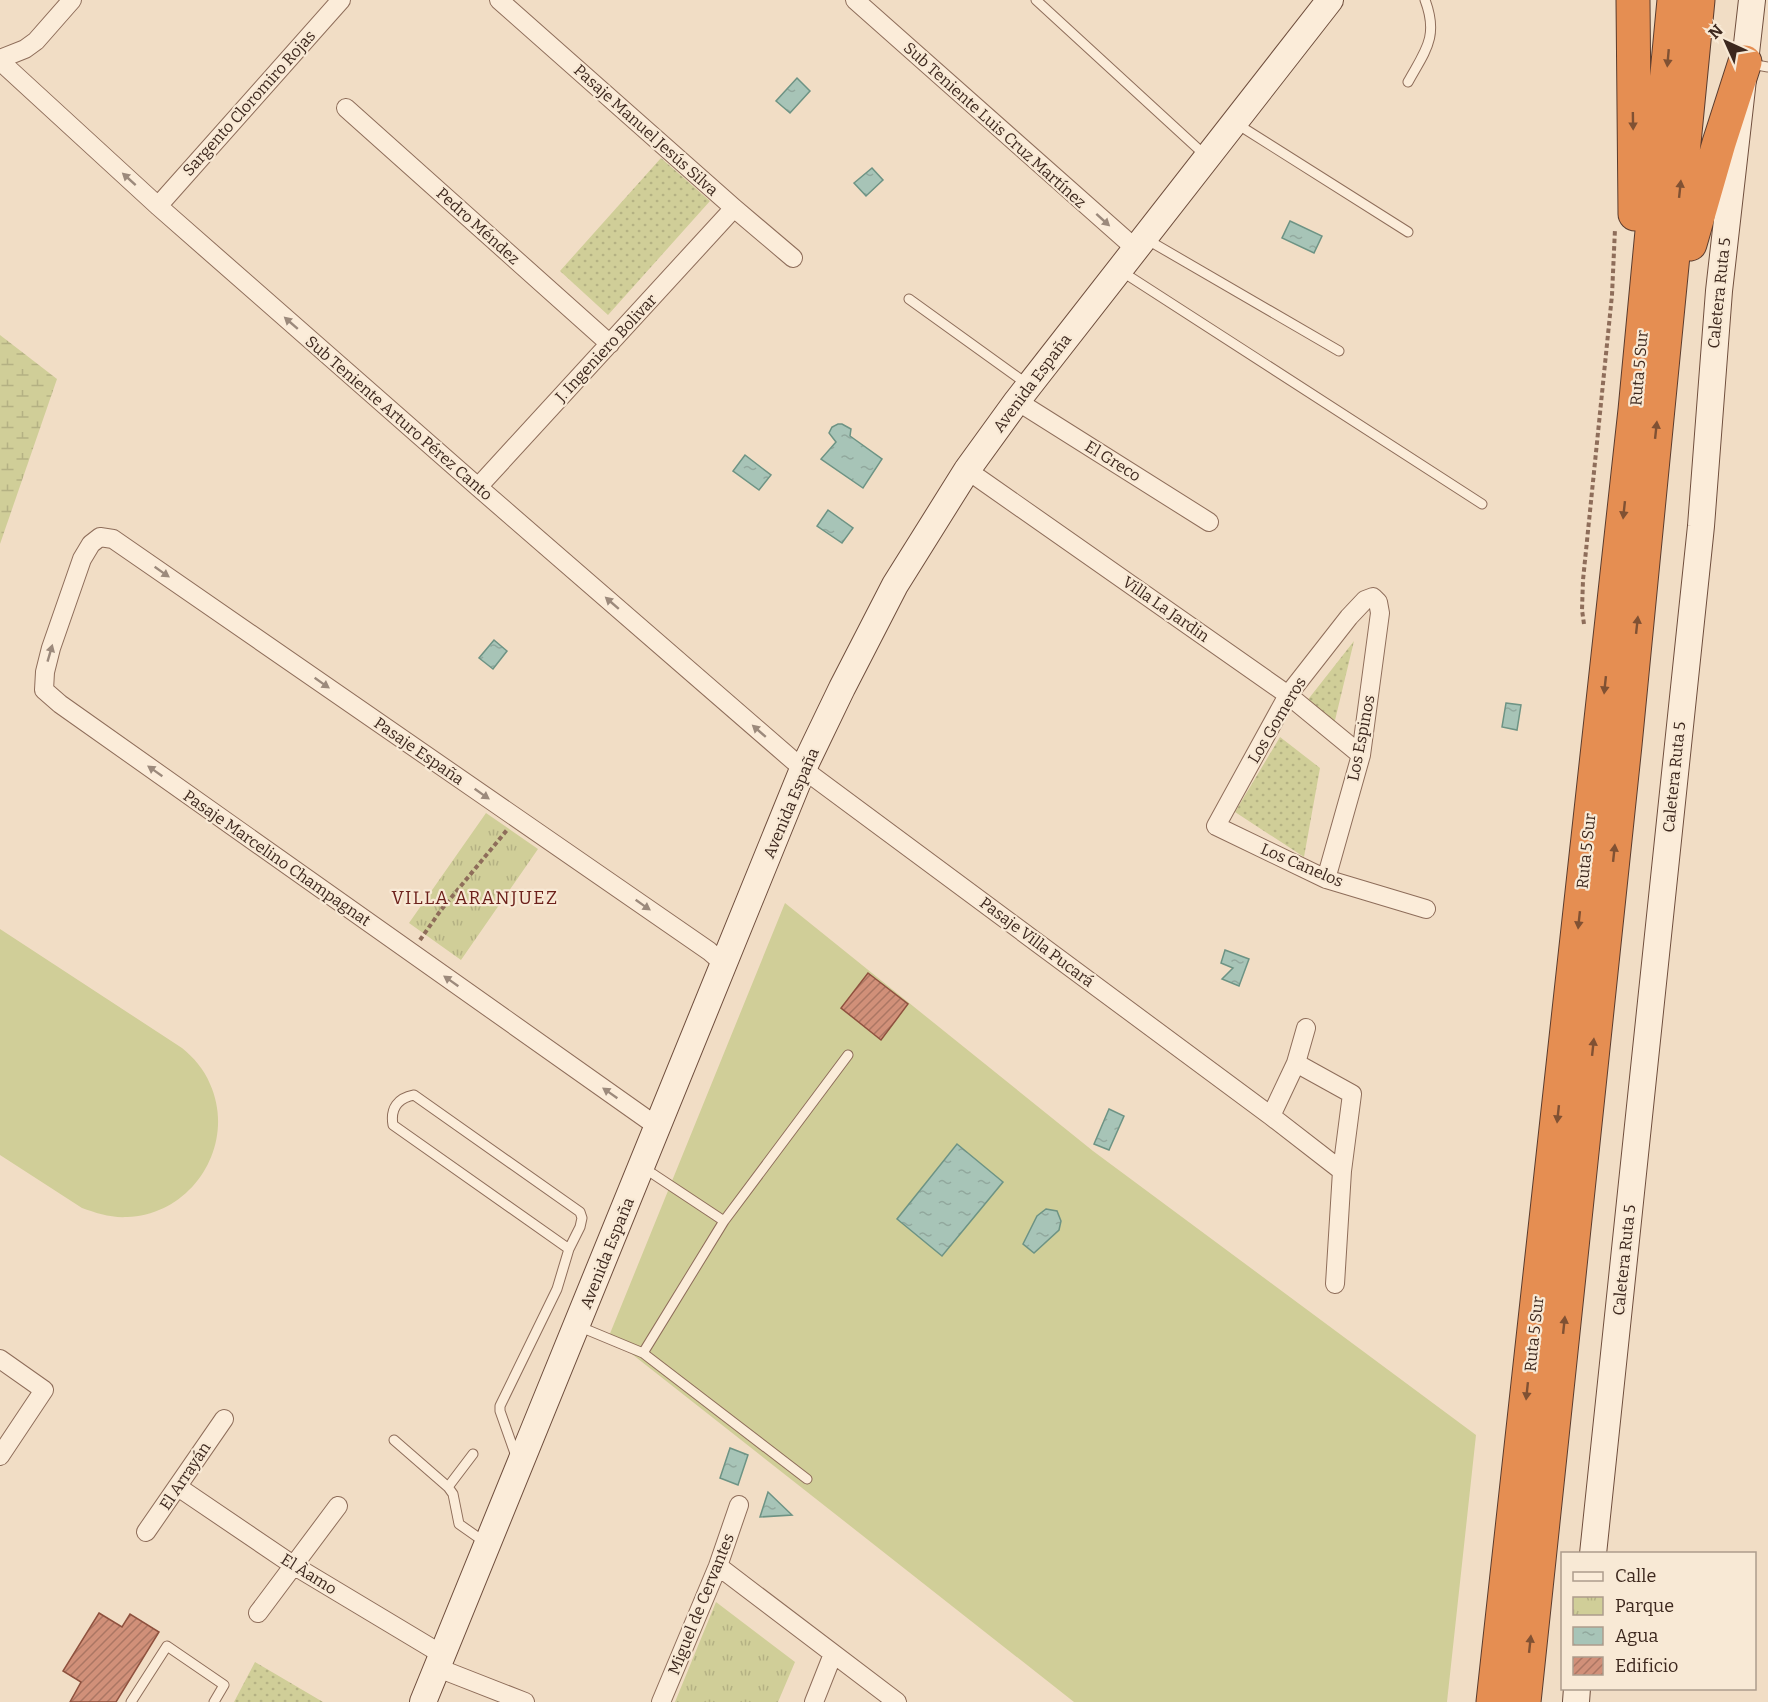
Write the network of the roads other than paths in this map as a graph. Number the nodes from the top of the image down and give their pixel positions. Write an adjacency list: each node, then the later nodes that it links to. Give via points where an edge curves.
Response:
1 (72, 0): 12 (street, via 36,41)
2 (341, 0): 18 (street, Sargento Cloromiro Rojas)
3 (499, 0): 19 (street, Pasaje Manuel Jesús Silva)
4 (855, 0): 21 (street, Sub Teniente Luis Cruz Martínez, one-way to 21)
5 (1036, 0): 17 (lane)
6 (1330, 0): 16 (main road, Avenida España)
7 (1425, 0): 14 (lane, via 1430,13 1431,41)
8 (1633, 0): 28 (highway, one-way to 28)
9 (1674, 0): 28 (highway, Ruta 5 Sur, one-way to 28)
10 (1698, 0): 28 (highway, Ruta 5 Sur, one-way to 10)
11 (1752, 0): 13 (main road, Caletera Ruta 5)
12 (0, 60): 18 (street, Sub Teniente Arturo Pérez Canto, one-way to 12)
13 (1757, 65): 28 (highway, via 1719,142); 67 (main road, Caletera Ruta 5, via 1719,291 1701,526)
14 (1408, 82)
15 (346, 108): 25 (street, Pedro Méndez)
16 (1235, 122): 17 (main road, Avenida España); 20 (lane)
17 (1207, 158): 21 (main road, Avenida España)
18 (158, 206): 30 (street, Sub Teniente Arturo Pérez Canto, one-way to 18)
19 (734, 208): 22 (street, Pasaje Manuel Jesús Silva); 25 (street, J. Ingeniero Bolivar)
20 (1408, 232)
21 (1140, 244): 23 (main road, Avenida España); 26 (lane)
22 (793, 258)
23 (1119, 270): 27 (main road, Avenida España); 31 (lane)
24 (909, 299): 27 (lane)
25 (610, 344): 30 (street, J. Ingeniero Bolivar)
26 (1339, 351)
27 (1023, 393): 29 (main road, Avenida España); 32 (street, El Greco)
28 (1647, 402): 80 (highway, Ruta 5 Sur, one-way to 80); 81 (highway, Ruta 5 Sur, one-way to 28, via 1624,757)
29 (967, 470): 35 (street, Villa La Jardin); 37 (main road, Avenida España, via 895,585)
30 (478, 487): 37 (street, Sub Teniente Arturo Pérez Canto, one-way to 30)
31 (1482, 504)
32 (1209, 522)
33 (114, 539): 41 (street, Pasaje España, one-way to 41); 46 (street, Pasaje Marcelino Champagnat, one-way to 33, via 44,690 51,648 82,559 99,537)
34 (1373, 597): 35 (street, Los Gomeros, via 1349,617); 36 (street, Los Espinos, via 1378,602 1379,627)
35 (1288, 695): 36 (street, Villa La Jardin); 38 (street, Los Gomeros)
36 (1361, 755): 39 (street, Los Espinos)
37 (803, 769): 41 (main road, Avenida España); 45 (street, Pasaje Villa Pucará)
38 (1216, 826): 39 (street, Los Canelos)
39 (1326, 879): 40 (street, Los Canelos)
40 (1426, 909)
41 (724, 964): 46 (main road, Avenida España)
42 (1306, 1028): 44 (street)
43 (848, 1055): 49 (lane)
44 (1296, 1063): 45 (street); 48 (street, via 1352,1094)
45 (1271, 1116): 48 (street, Pasaje Villa Pucará)
46 (658, 1127): 47 (main road, Avenida España)
47 (642, 1167): 49 (lane); 52 (main road, Avenida España)
48 (1342, 1171): 51 (street)
49 (724, 1221): 53 (lane)
50 (569, 1248): 50 (lane, via 582,1218 576,1208 414,1095 396,1104 393,1125); 59 (lane, via 557,1289 500,1406)
51 (1335, 1284)
52 (577, 1326): 53 (lane); 59 (main road, Avenida España)
53 (644, 1353): 60 (lane)
54 (0, 1359): 58 (street, via 44,1390)
55 (224, 1419): 61 (street, El Arrayán)
56 (394, 1440): 62 (lane)
57 (473, 1454): 62 (lane)
58 (0, 1456)
59 (519, 1467): 66 (main road, Avenida España)
60 (807, 1479)
61 (178, 1487): 65 (street, El Arrayán); 68 (street, El Àamo)
62 (448, 1487): 66 (lane, via 459,1524)
63 (739, 1505): 69 (street, Miguel de Cervantes)
64 (338, 1506): 68 (street)
65 (146, 1532)
66 (488, 1544): 72 (main road, Avenida España)
67 (1593, 1552)
68 (293, 1565): 70 (street); 72 (street, El Àamo)
69 (718, 1566): 71 (street); 77 (street, Miguel de Cervantes)
70 (258, 1613)
71 (833, 1654): 78 (street); 79 (street)
72 (440, 1661): 75 (main road, Avenida España); 76 (street, El Àamo)
73 (131, 1702): 74 (lane, via 167,1646 224,1685)
74 (214, 1702)
75 (423, 1702)
76 (525, 1702)
77 (661, 1702)
78 (814, 1702)
79 (897, 1702)
80 (1493, 1702)
81 (1524, 1702)

